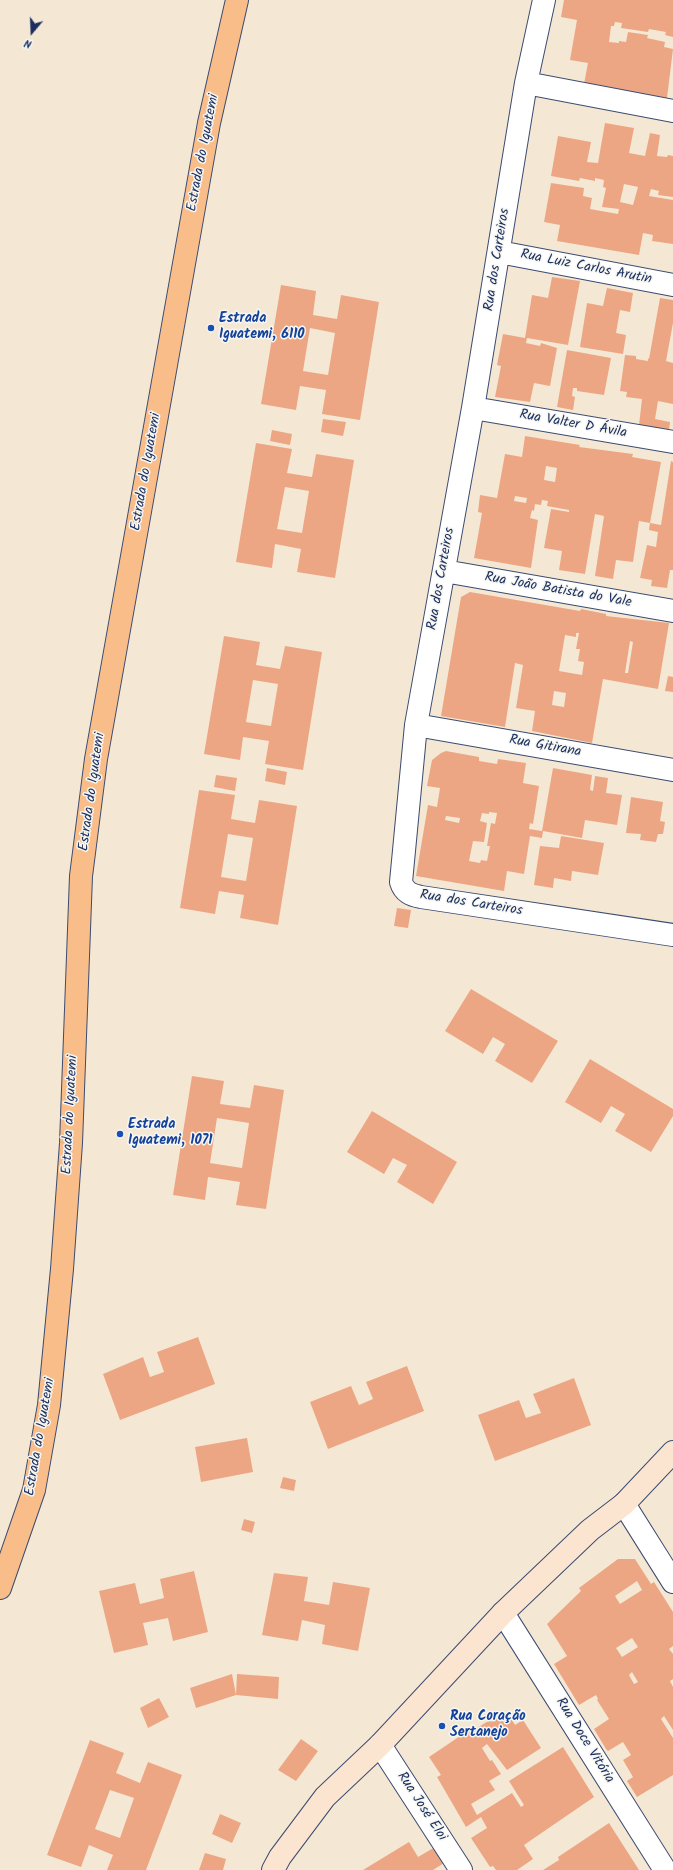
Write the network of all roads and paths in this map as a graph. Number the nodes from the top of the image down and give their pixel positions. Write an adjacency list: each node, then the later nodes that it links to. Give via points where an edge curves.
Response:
1 (237, 0): 17 (main road, Estrada do Iguatemi, via 209,123 96,759 81,876 71,1143 49,1405 34,1490)
2 (544, 0): 3 (street, Rua dos Carteiros)
3 (526, 83): 4 (street); 5 (street, Rua dos Carteiros)
4 (673, 111)
5 (499, 252): 6 (street, Rua Luiz Carlos Arutin); 7 (street, Rua dos Carteiros)
6 (673, 285)
7 (473, 408): 8 (street, Rua Valter D Ávila); 9 (street, Rua dos Carteiros)
8 (673, 442)
9 (444, 571): 10 (street, Rua João Batista do Vale); 11 (street, Rua dos Carteiros)
10 (673, 611)
11 (416, 725): 12 (street, Rua Gitirana); 13 (street, Rua dos Carteiros, via 400,876 403,888 421,897)
12 (673, 770)
13 (673, 935)
14 (673, 1452): 15 (street)
15 (624, 1504): 16 (street); 18 (street, via 590,1530)
16 (673, 1582)
17 (0, 1588)
18 (503, 1612): 19 (street); 22 (street, Rua Doce Vitória)
19 (380, 1745): 20 (street, via 325,1797); 21 (street, Rua José Eloi)
20 (280, 1866)
21 (461, 1870)
22 (665, 1870)

